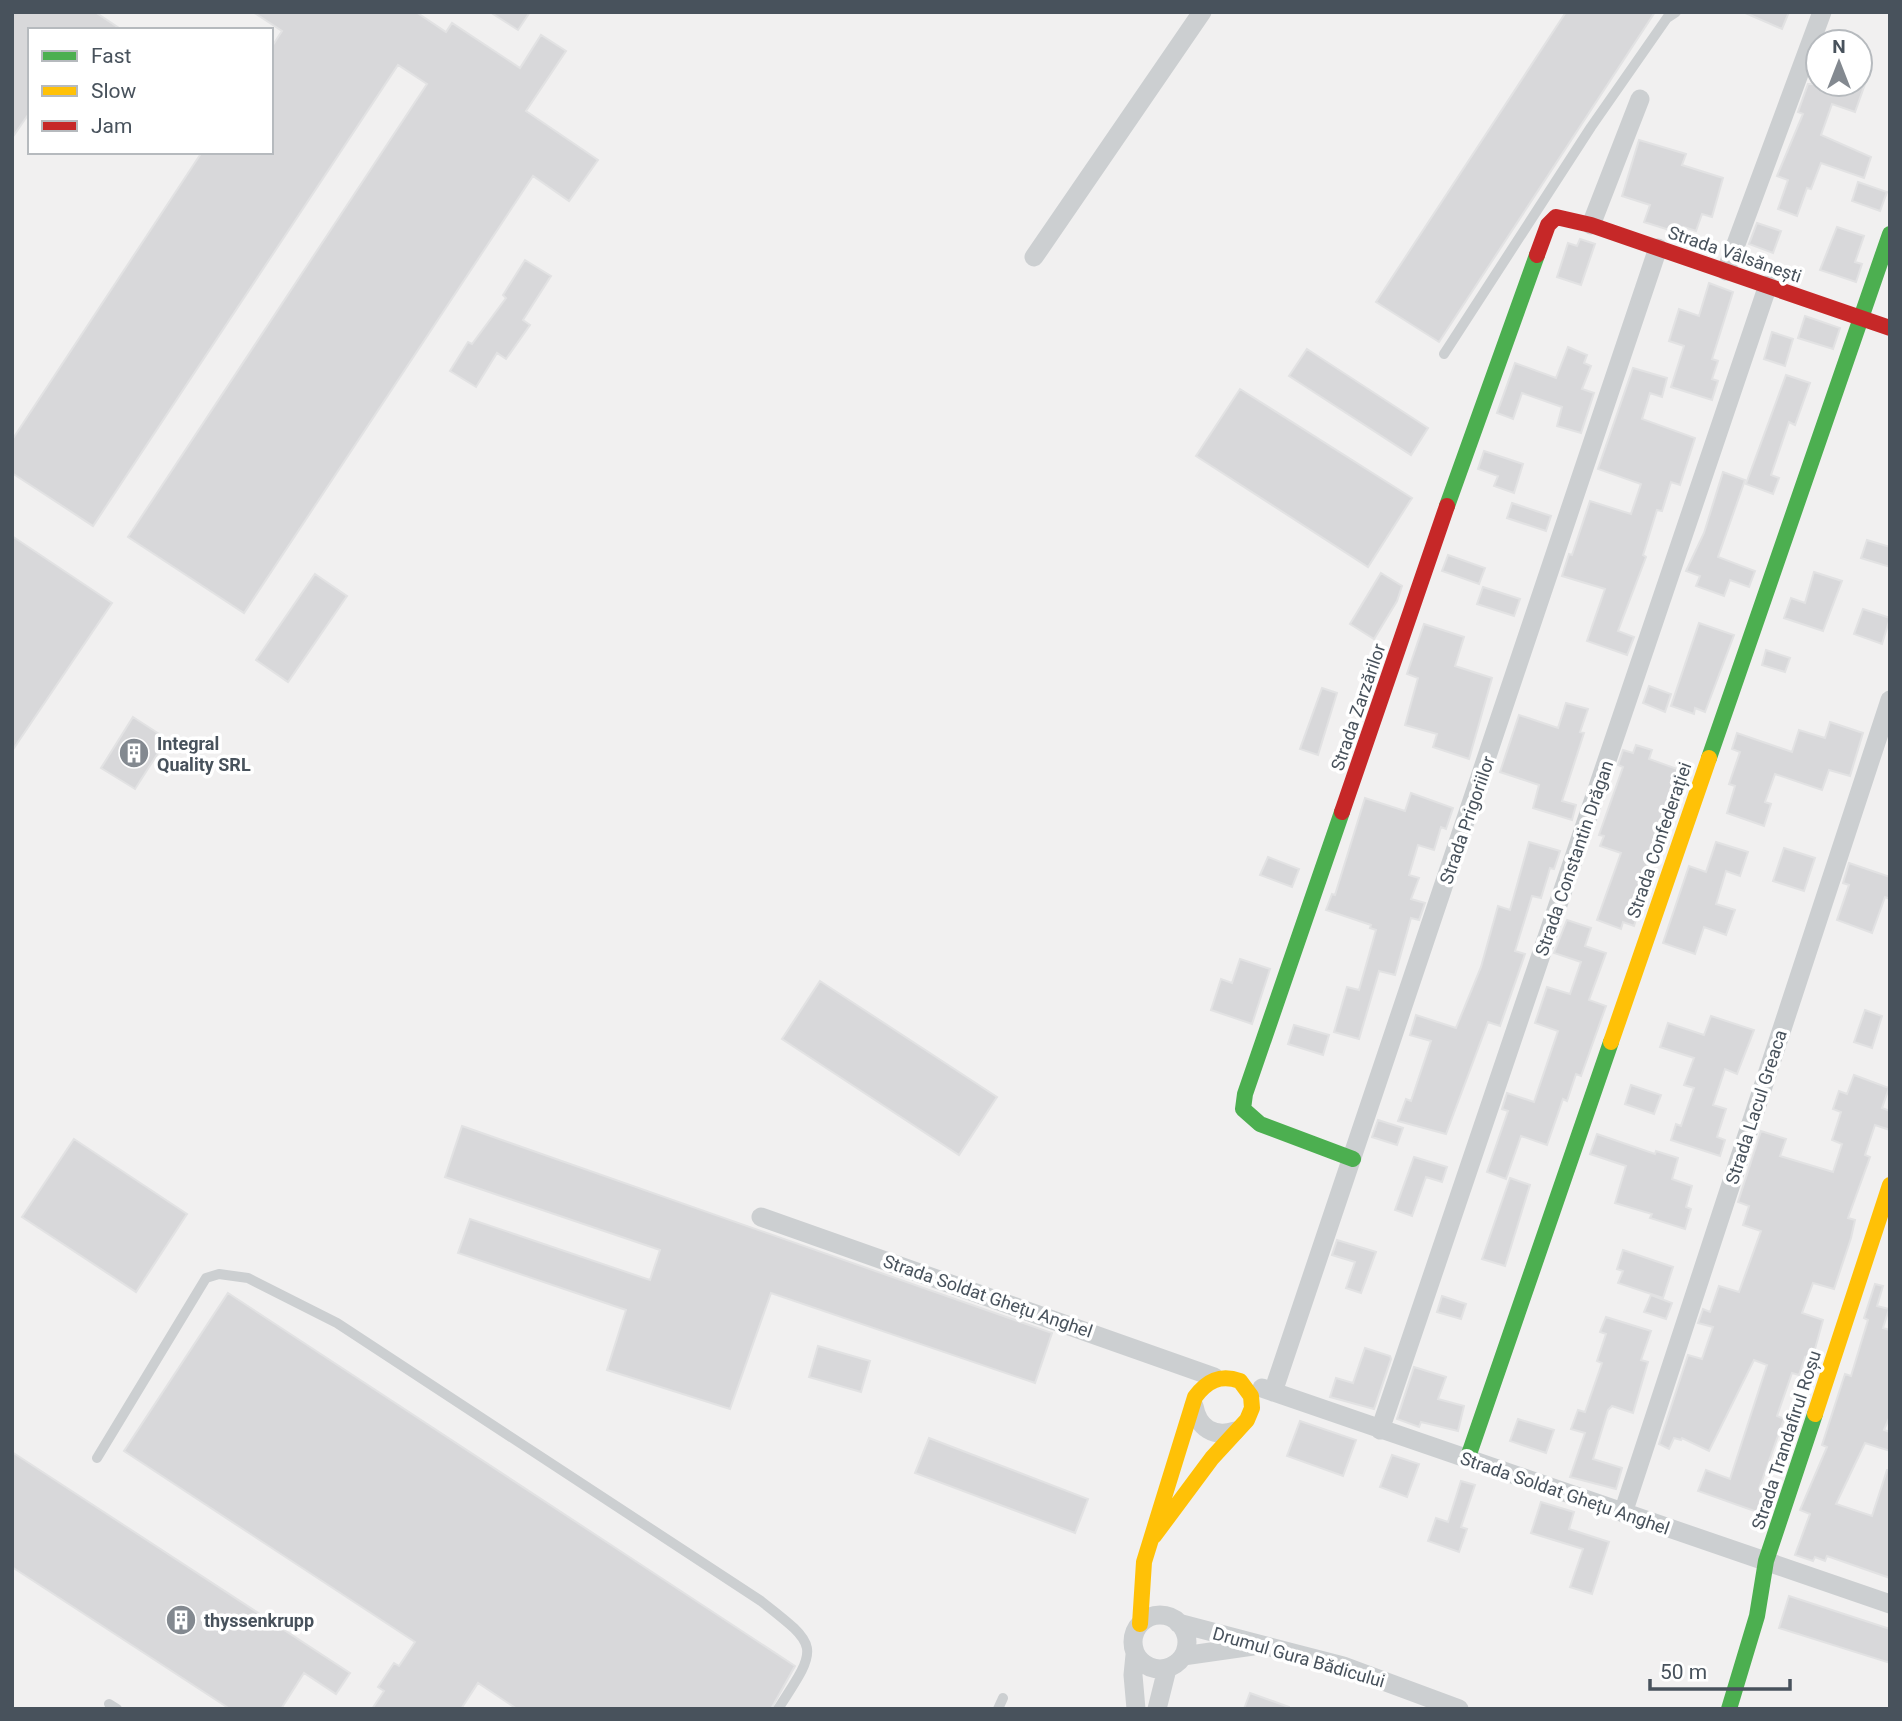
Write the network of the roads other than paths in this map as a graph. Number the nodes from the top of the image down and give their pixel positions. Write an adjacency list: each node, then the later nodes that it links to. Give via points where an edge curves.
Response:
1 (1202, 12): 10 (street)
2 (1676, 12): 5 (lane, via 1644,51)
3 (1822, 12): 11 (street)
4 (1640, 99): 7 (street)
5 (1544, 200): 6 (lane); 15 (lane)
6 (1562, 218): 7 (street, Strada Vâlsănești); 17 (street, Strada Zarzărilor, via 1548,225 1470,440 1245,1094 1243,1109 1260,1124)
7 (1591, 225): 9 (street, Strada Vâlsănești)
8 (1890, 234): 13 (street, Strada Confederației)
9 (1658, 248): 11 (street, Strada Vâlsănești); 17 (street, Strada Prigoriilor)
10 (1034, 257)
11 (1726, 271): 12 (street, Strada Vâlsănești)
12 (1768, 285): 13 (street, Strada Vâlsănești); 25 (street, Strada Constantin Drăgan)
13 (1859, 317): 14 (street, Strada Vâlsănești); 28 (street, Strada Confederației)
14 (1890, 328)
15 (1444, 354)
16 (1890, 700): 29 (street, Strada Lacul Greaca)
17 (1353, 1159): 22 (street, Strada Prigoriilor)
18 (1890, 1185): 31 (street, Strada Trandafirul Roșu)
19 (761, 1217): 20 (street, Strada Soldat Ghețu Anghel)
20 (1214, 1377): 21 (street); 23 (street, via 1199,1388)
21 (1241, 1382): 22 (street, Strada Soldat Ghețu Anghel); 24 (street, via 1252,1398)
22 (1273, 1392): 24 (street); 25 (street, Strada Soldat Ghețu Anghel)
23 (1194, 1406): 26 (street, via 1207,1430); 30 (street)
24 (1252, 1408): 26 (street, via 1244,1426)
25 (1380, 1430): 28 (street, Strada Soldat Ghețu Anghel)
26 (1235, 1431): 30 (street)
27 (97, 1458): 41 (lane, via 206,1278 219,1274 248,1278 337,1323 761,1601 803,1634 805,1667)
28 (1467, 1460): 29 (street, Strada Soldat Ghețu Anghel)
29 (1623, 1513): 31 (street, Strada Soldat Ghețu Anghel)
30 (1154, 1536): 32 (street, via 1141,1574)
31 (1766, 1562): 33 (street, Strada Soldat Ghețu Anghel); 46 (street, Strada Trandafirul Roșu, via 1757,1616)
32 (1140, 1597): 34 (street, Drumul Gura Bădicului); 35 (street)
33 (1890, 1604)
34 (1170, 1619): 35 (street); 36 (street, Drumul Gura Bădicului); 38 (street, via 1186,1638)
35 (1140, 1624): 37 (street, via 1133,1638)
36 (1265, 1645): 38 (street); 45 (street, Drumul Gura Bădicului, via 1343,1666)
37 (1135, 1655): 39 (street, via 1149,1667); 43 (street)
38 (1183, 1656): 39 (street)
39 (1167, 1669): 44 (street)
40 (1003, 1698): 42 (lane)
41 (778, 1709)
42 (998, 1709)
43 (1136, 1709)
44 (1157, 1709)
45 (1459, 1709)
46 (1729, 1709)

